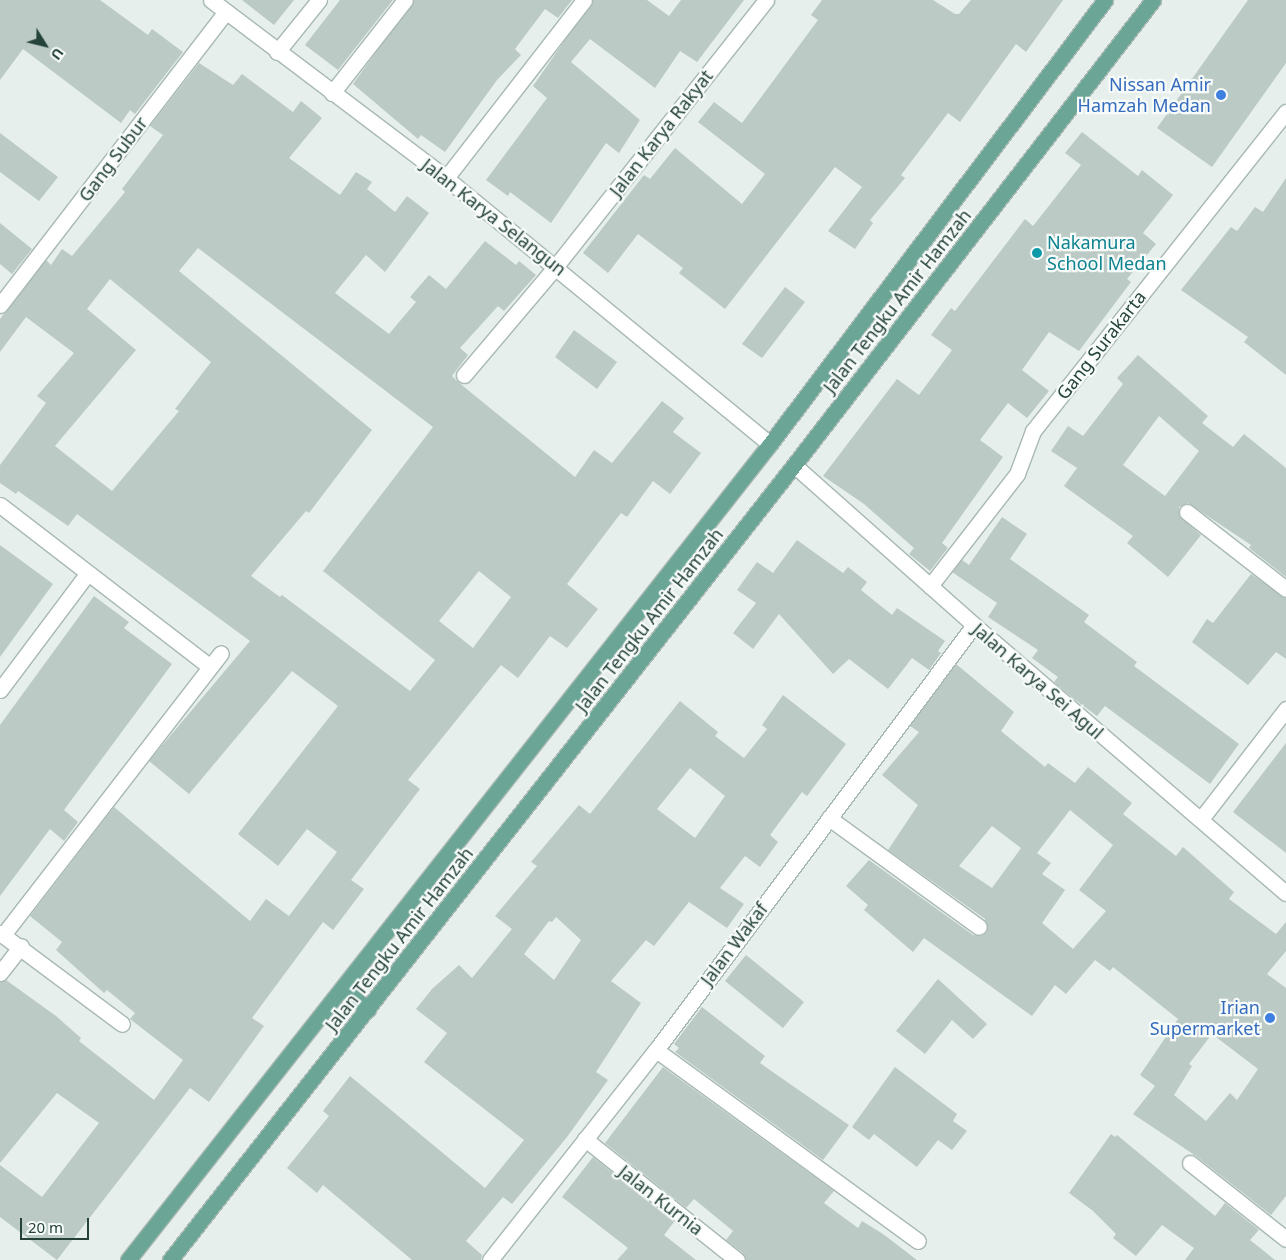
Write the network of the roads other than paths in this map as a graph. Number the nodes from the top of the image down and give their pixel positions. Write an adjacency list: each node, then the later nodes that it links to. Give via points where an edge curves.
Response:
1 (211, 0): 8 (street, Jalan Karya Selangun)
2 (319, 0): 9 (street)
3 (406, 0): 10 (street)
4 (584, 0): 12 (street)
5 (766, 0): 13 (street, Jalan Karya Rakyat)
6 (1105, 0): 17 (main road, Jalan Tengku Amir Hamzah)
7 (1153, 0): 18 (main road, Jalan Tengku Amir Hamzah)
8 (226, 12): 9 (street, Jalan Karya Selangun); 14 (street, Gang Subur)
9 (278, 52): 10 (street, Jalan Karya Selangun)
10 (332, 93): 12 (street, Jalan Karya Selangun)
11 (1286, 112): 22 (street, Gang Surakarta, via 1033,431 1017,474)
12 (446, 178): 13 (street, Jalan Karya Selangun)
13 (556, 266): 16 (street, Jalan Karya Rakyat); 17 (street, Jalan Karya Selangun)
14 (5, 289): 15 (street, Gang Subur)
15 (0, 305)
16 (464, 375)
17 (770, 444): 36 (main road, Jalan Tengku Amir Hamzah)
18 (794, 465): 22 (street, Jalan Karya Sei Agul); 37 (main road, Jalan Tengku Amir Hamzah)
19 (0, 505): 21 (street)
20 (1187, 512): 23 (street)
21 (87, 574): 26 (street); 27 (street)
22 (930, 586): 24 (street, Jalan Karya Sei Agul)
23 (1286, 589)
24 (974, 625): 29 (street, Jalan Wakaf); 30 (street, Jalan Karya Sei Agul)
25 (221, 653): 26 (street)
26 (210, 667): 33 (street)
27 (0, 690)
28 (1286, 709): 30 (street)
29 (829, 818): 32 (street); 39 (street, Jalan Wakaf)
30 (1201, 820): 31 (street, Jalan Karya Sei Agul)
31 (1286, 893)
32 (979, 927)
33 (1, 934): 34 (street)
34 (21, 946): 35 (street); 38 (street)
35 (0, 973)
36 (343, 988): 37 (main road); 44 (main road, Jalan Tengku Amir Hamzah)
37 (368, 1008): 45 (main road, Jalan Tengku Amir Hamzah)
38 (122, 1024)
39 (656, 1050): 40 (street, Jalan Wakaf); 43 (street)
40 (584, 1139): 46 (street, Jalan Wakaf); 47 (street, Jalan Kurnia)
41 (1190, 1163): 42 (street)
42 (1286, 1239)
43 (918, 1241)
44 (128, 1260)
45 (170, 1260)
46 (490, 1260)
47 (737, 1260)

